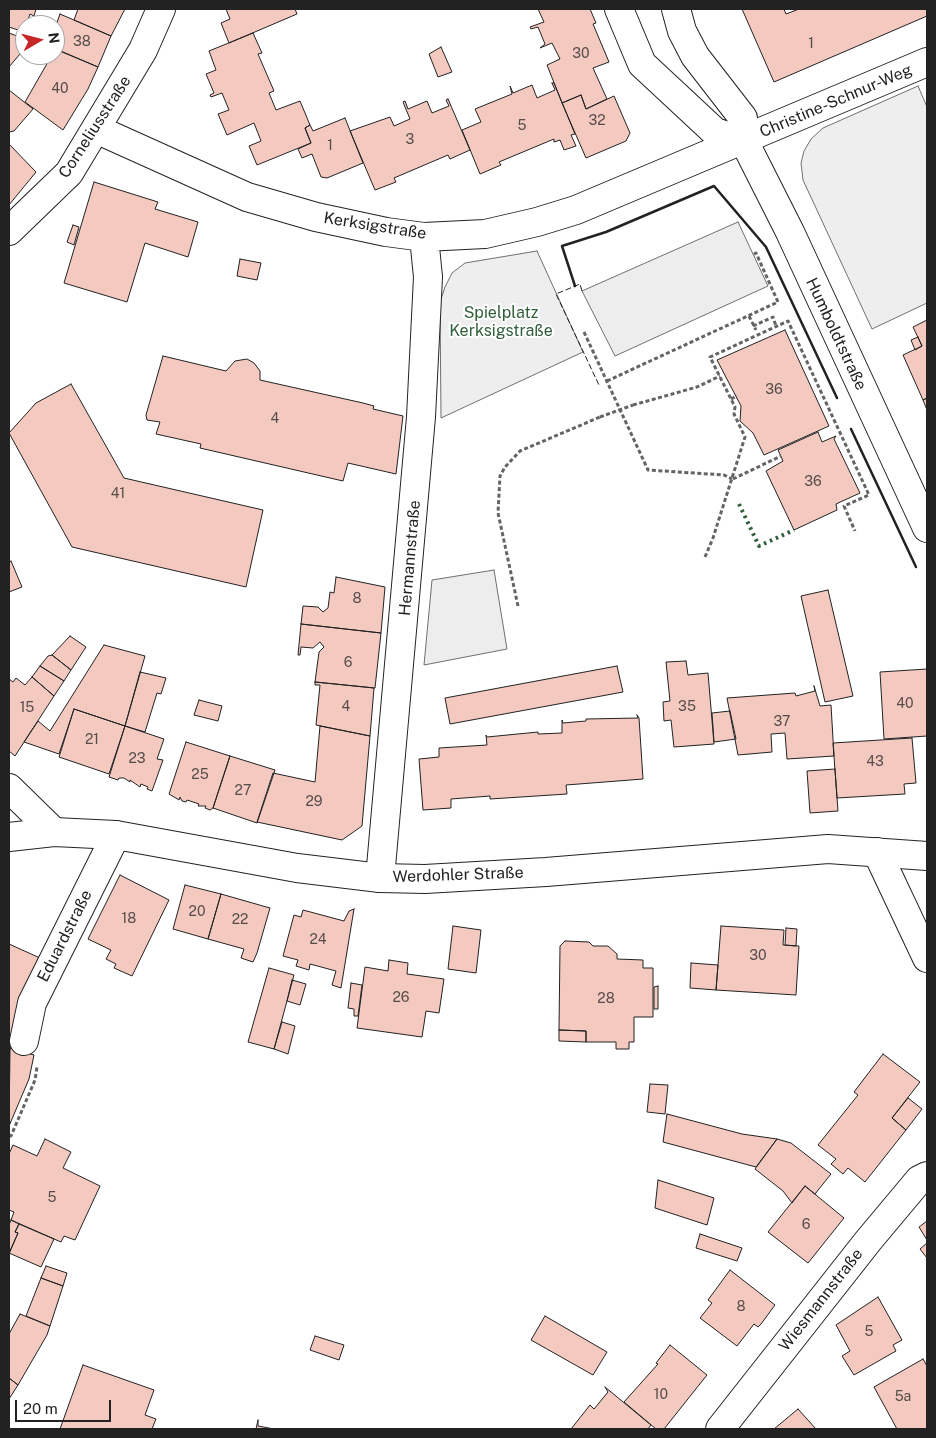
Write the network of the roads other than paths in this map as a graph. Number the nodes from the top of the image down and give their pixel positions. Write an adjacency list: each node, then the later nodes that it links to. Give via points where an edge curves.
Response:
1 (161, 9): 5 (street, Corneliusstraße, via 143,50)
2 (619, 9): 6 (street, via 642,64 715,132)
3 (676, 9): 6 (street, Humboldtstraße, via 682,32 695,56 743,118)
4 (927, 62): 6 (street, Christine-Schnur-Weg)
5 (96, 129): 7 (street, Corneliusstraße, via 69,173); 8 (street, Kerksigstraße, via 247,198 316,217)
6 (744, 141): 8 (street, Kerksigstraße, via 568,213 485,234); 9 (street, Humboldtstraße, via 790,232)
7 (9, 231)
8 (424, 237): 16 (street, Hermannstraße, via 428,277 421,417)
9 (927, 528)
10 (9, 788): 11 (street)
11 (54, 832): 12 (street, Werdohler Straße); 13 (street, Werdohler Straße)
12 (116, 835): 16 (street, Werdohler Straße, via 252,860); 18 (street, Eduardstraße, via 32,1003)
13 (9, 837)
14 (877, 852): 15 (street, Werdohler Straße); 16 (street, Werdohler Straße, via 828,849 537,873); 17 (street)
15 (927, 856)
16 (380, 878)
17 (927, 958)
18 (24, 1041)
19 (927, 1176): 20 (street, Wiesmannstraße, via 919,1180 868,1241)
20 (720, 1429)

